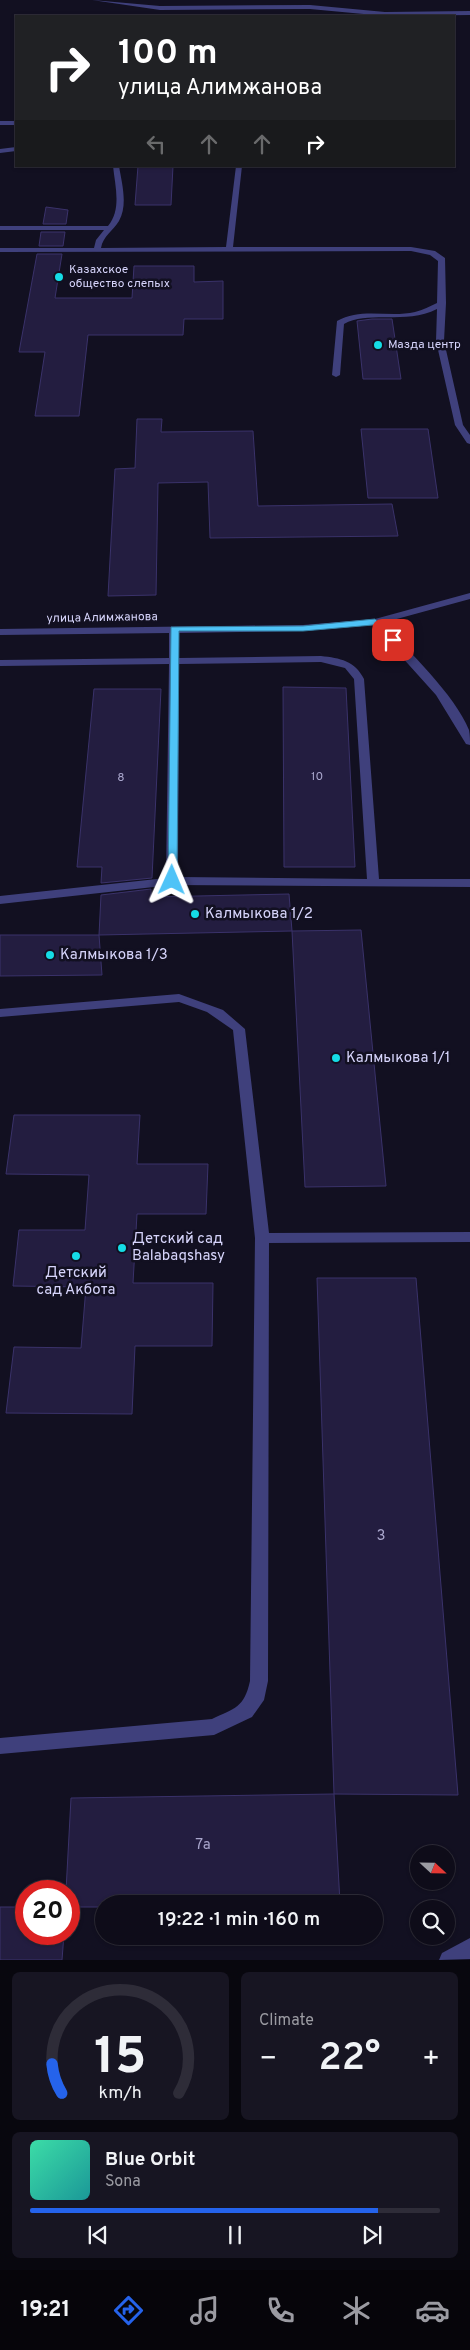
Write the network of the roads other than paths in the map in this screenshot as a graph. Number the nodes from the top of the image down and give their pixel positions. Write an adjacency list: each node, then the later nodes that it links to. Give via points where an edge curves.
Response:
1 (95, 0): 2 (street, via 160,8 310,7 385,14)
2 (470, 13)
3 (15, 122): 4 (street)
4 (0, 123)
5 (15, 149): 6 (street)
6 (0, 151)
7 (116, 167): 10 (street, via 120,205 117,218)
8 (239, 167): 12 (street)
9 (0, 228): 10 (street)
10 (109, 228): 11 (street, via 98,242)
11 (97, 249): 12 (street); 13 (street)
12 (229, 249): 14 (street, via 424,251 438,255 442,260)
13 (0, 250)
14 (442, 303): 15 (street, via 412,315 343,320 340,323); 16 (street, via 440,341 459,425)
15 (336, 375)
16 (470, 441)
17 (470, 596): 18 (street, улица Алимжанова)
18 (375, 622): 19 (street, улица Алимжанова, via 303,628); 23 (street, via 429,678 460,720)
19 (174, 629): 20 (street, улица Алимжанова); 21 (street)
20 (0, 632)
21 (174, 662): 22 (street); 24 (street); 25 (street, via 321,659 344,663 357,672)
22 (0, 664)
23 (470, 742)
24 (172, 880): 25 (street); 27 (street)
25 (373, 882): 26 (street)
26 (470, 883)
27 (0, 900)
28 (0, 1013): 30 (street, via 179,998 226,1015 239,1029)
29 (470, 1237): 30 (street)
30 (262, 1238): 31 (street, via 259,1681 255,1700 246,1710 214,1727)
31 (0, 1746)
32 (470, 1948): 33 (street)
33 (449, 1960)

